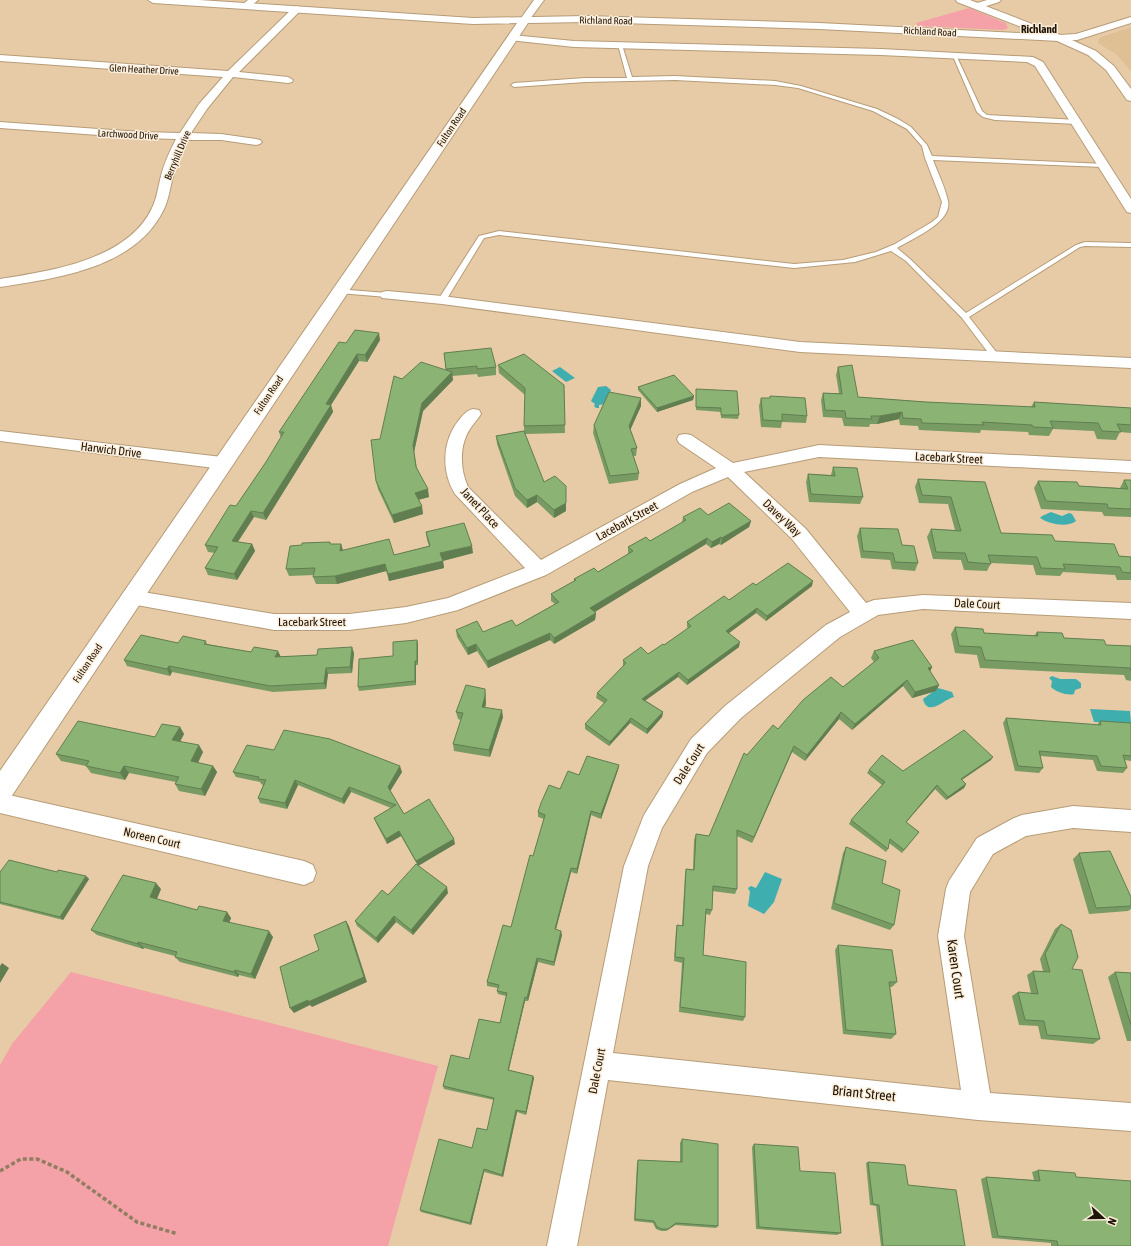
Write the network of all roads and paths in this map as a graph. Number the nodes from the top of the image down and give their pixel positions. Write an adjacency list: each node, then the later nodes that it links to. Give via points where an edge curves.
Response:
1 (153, 0): 5 (street, Richland Road)
2 (539, 0): 9 (street, Fulton Road)
3 (961, 0): 6 (street)
4 (996, 0): 6 (street)
5 (249, 3): 7 (street, Richland Road)
6 (977, 6): 11 (street)
7 (297, 9): 9 (street, Richland Road, via 473,21); 15 (street, Berryhill Drive)
8 (1131, 20): 11 (street, via 1077,37)
9 (524, 21): 10 (street, Fulton Road); 11 (street, Richland Road, via 593,19 804,25)
10 (512, 38): 12 (street); 30 (street, Fulton Road)
11 (1059, 38): 19 (street, via 1092,53 1110,68)
12 (620, 45): 13 (street); 16 (lane)
13 (954, 55): 20 (street, via 1036,61); 20 (lane, via 980,112 985,116)
14 (0, 58): 15 (street, Glen Heather Drive)
15 (230, 74): 17 (street, Glen Heather Drive); 22 (street, Berryhill Drive, via 191,122)
16 (630, 79): 18 (lane); 24 (lane, via 768,82 799,87 874,110 896,120 909,128 925,146)
17 (288, 80)
18 (514, 85)
19 (1131, 97)
20 (1077, 122): 25 (street)
21 (0, 125): 22 (street, Larchwood Drive)
22 (184, 136): 23 (street, Larchwood Drive, via 221,137); 29 (street, Berryhill Drive, via 168,170 158,210 143,233 118,251 74,269)
23 (256, 142)
24 (928, 158): 25 (lane); 28 (lane, via 945,211 939,220)
25 (1103, 165): 26 (street)
26 (1131, 209)
27 (1131, 245): 33 (lane, via 1078,246)
28 (892, 248): 32 (lane, via 873,256 840,263 794,266 499,233 482,236); 33 (lane)
29 (0, 283)
30 (339, 291): 31 (lane); 39 (street, Fulton Road)
31 (387, 295): 32 (street)
32 (442, 300): 34 (street, via 800,346)
33 (966, 316): 34 (lane)
34 (996, 357): 35 (street)
35 (1131, 363)
36 (473, 414): 42 (street, Janet Place, via 462,427 453,452 456,480 461,490)
37 (0, 436): 39 (street, Harwich Drive)
38 (685, 439): 41 (street, Davey Way)
39 (222, 463): 43 (street, Fulton Road)
40 (1131, 466): 41 (street, Lacebark Street, via 819,451)
41 (730, 469): 42 (street, Lacebark Street, via 686,488); 45 (street, Davey Way, via 799,534)
42 (539, 570): 43 (street, Lacebark Street, via 451,605 406,615 349,622 274,622)
43 (131, 597): 46 (street, Fulton Road)
44 (1131, 611): 45 (street, Dale Court, via 923,602 874,608)
45 (863, 614): 49 (street, Dale Court, via 833,631 733,712 699,746 652,823 636,866)
46 (1, 790): 48 (street, Noreen Court)
47 (1131, 821): 50 (street, Karen Court, via 1073,817 1022,826 985,846 958,889 950,936)
48 (304, 873)
49 (598, 1065): 50 (street, Briant Street); 54 (street, Dale Court)
50 (978, 1106): 51 (street, Briant Street)
51 (1131, 1117)
52 (0, 1171): 53 (path, via 24,1158 49,1162 139,1223)
53 (178, 1234)
54 (562, 1246)

